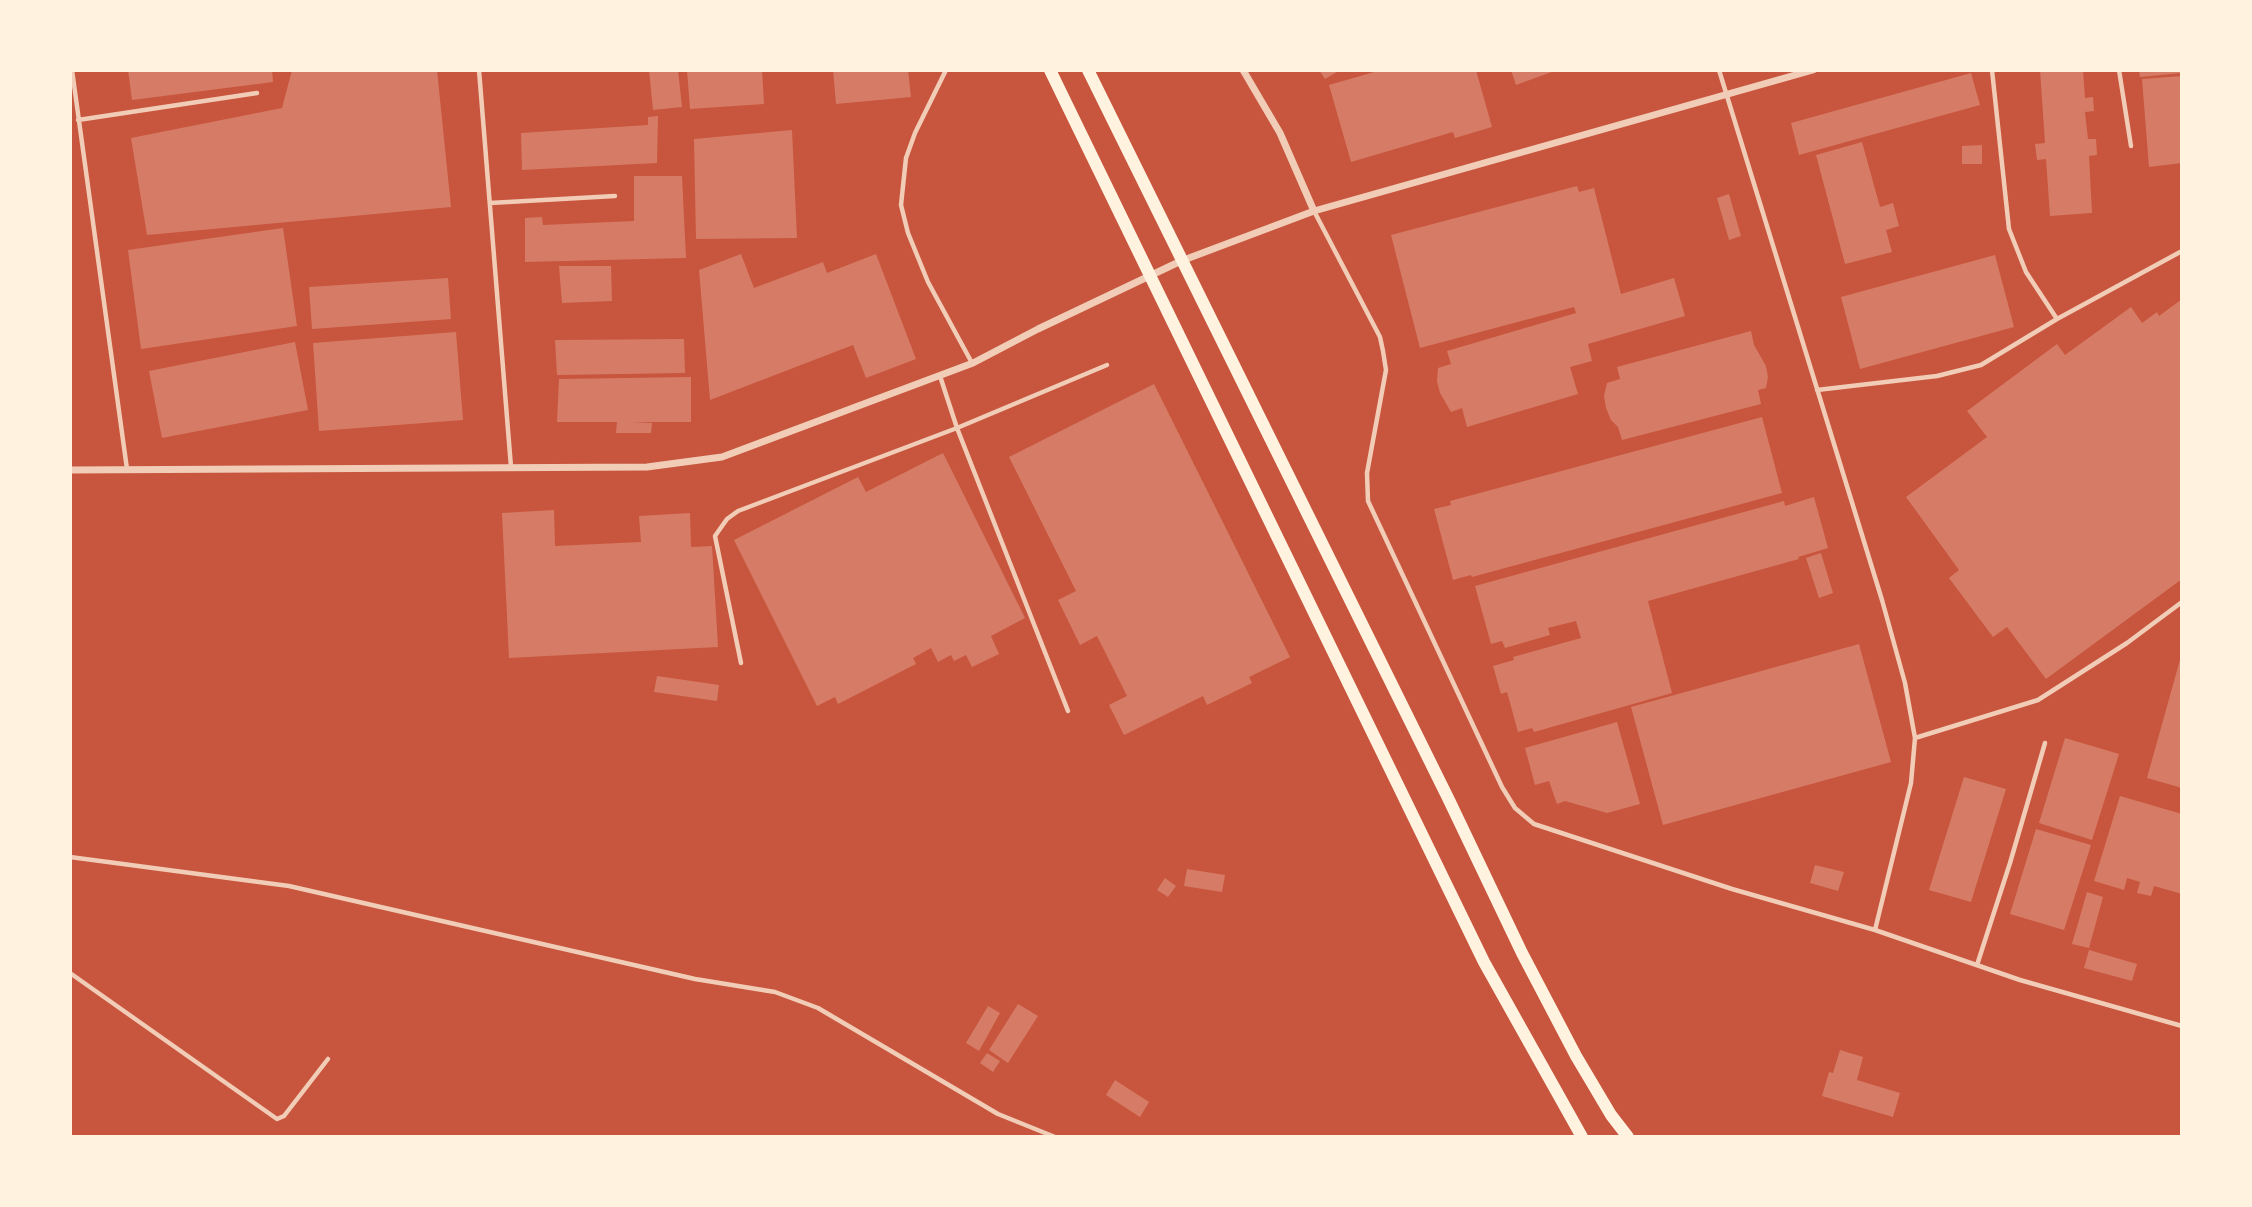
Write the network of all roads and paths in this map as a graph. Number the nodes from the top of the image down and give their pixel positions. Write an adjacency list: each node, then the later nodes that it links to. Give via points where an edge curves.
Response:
1 (72, 70): 13 (lane)
2 (479, 70): 16 (lane)
3 (946, 70): 22 (lane, via 906,158 901,205 928,282)
4 (1050, 70): 20 (main road)
5 (1088, 70): 19 (main road)
6 (1243, 70): 17 (street, via 1280,133)
7 (1719, 70): 12 (lane)
8 (1812, 70): 12 (street)
9 (1992, 70): 21 (lane, via 2009,229 2026,272)
10 (2119, 70): 14 (lane)
11 (257, 93): 13 (lane)
12 (1727, 93): 17 (street); 25 (lane)
13 (78, 120): 27 (lane)
14 (2131, 146)
15 (615, 196): 16 (lane)
16 (490, 203): 28 (lane)
17 (1314, 211): 19 (street); 36 (lane, via 1383,351 1386,370 1367,473 1368,501 1515,808 1534,824)
18 (2182, 251): 21 (lane)
19 (1181, 261): 20 (street); 45 (main road, via 1561,1029)
20 (1150, 275): 22 (street); 41 (main road, via 1484,962)
21 (2057, 319): 25 (lane, via 1981,365 1937,376)
22 (973, 363): 24 (street)
23 (1107, 365): 26 (lane)
24 (940, 376): 26 (lane); 28 (street, via 722,457 647,467)
25 (1817, 390): 33 (lane, via 1905,683)
26 (957, 428): 31 (lane, via 727,519 715,536); 32 (lane)
27 (127, 469): 28 (street); 29 (street)
28 (511, 469)
29 (70, 470)
30 (2182, 602): 33 (lane, via 2038,700)
31 (741, 663)
32 (1068, 711)
33 (1915, 738): 36 (lane, via 1911,783)
34 (2045, 743): 37 (lane)
35 (70, 857): 42 (lane, via 289,887 695,979 775,992 818,1008 998,1114)
36 (1875, 930): 37 (lane)
37 (1977, 965): 39 (lane)
38 (70, 973): 40 (lane, via 276,1119 284,1116)
39 (2182, 1026)
40 (328, 1059)
41 (1572, 1120): 43 (main road); 44 (main road)
42 (1055, 1137)
43 (1573, 1137)
44 (1582, 1137)
45 (1628, 1137)

